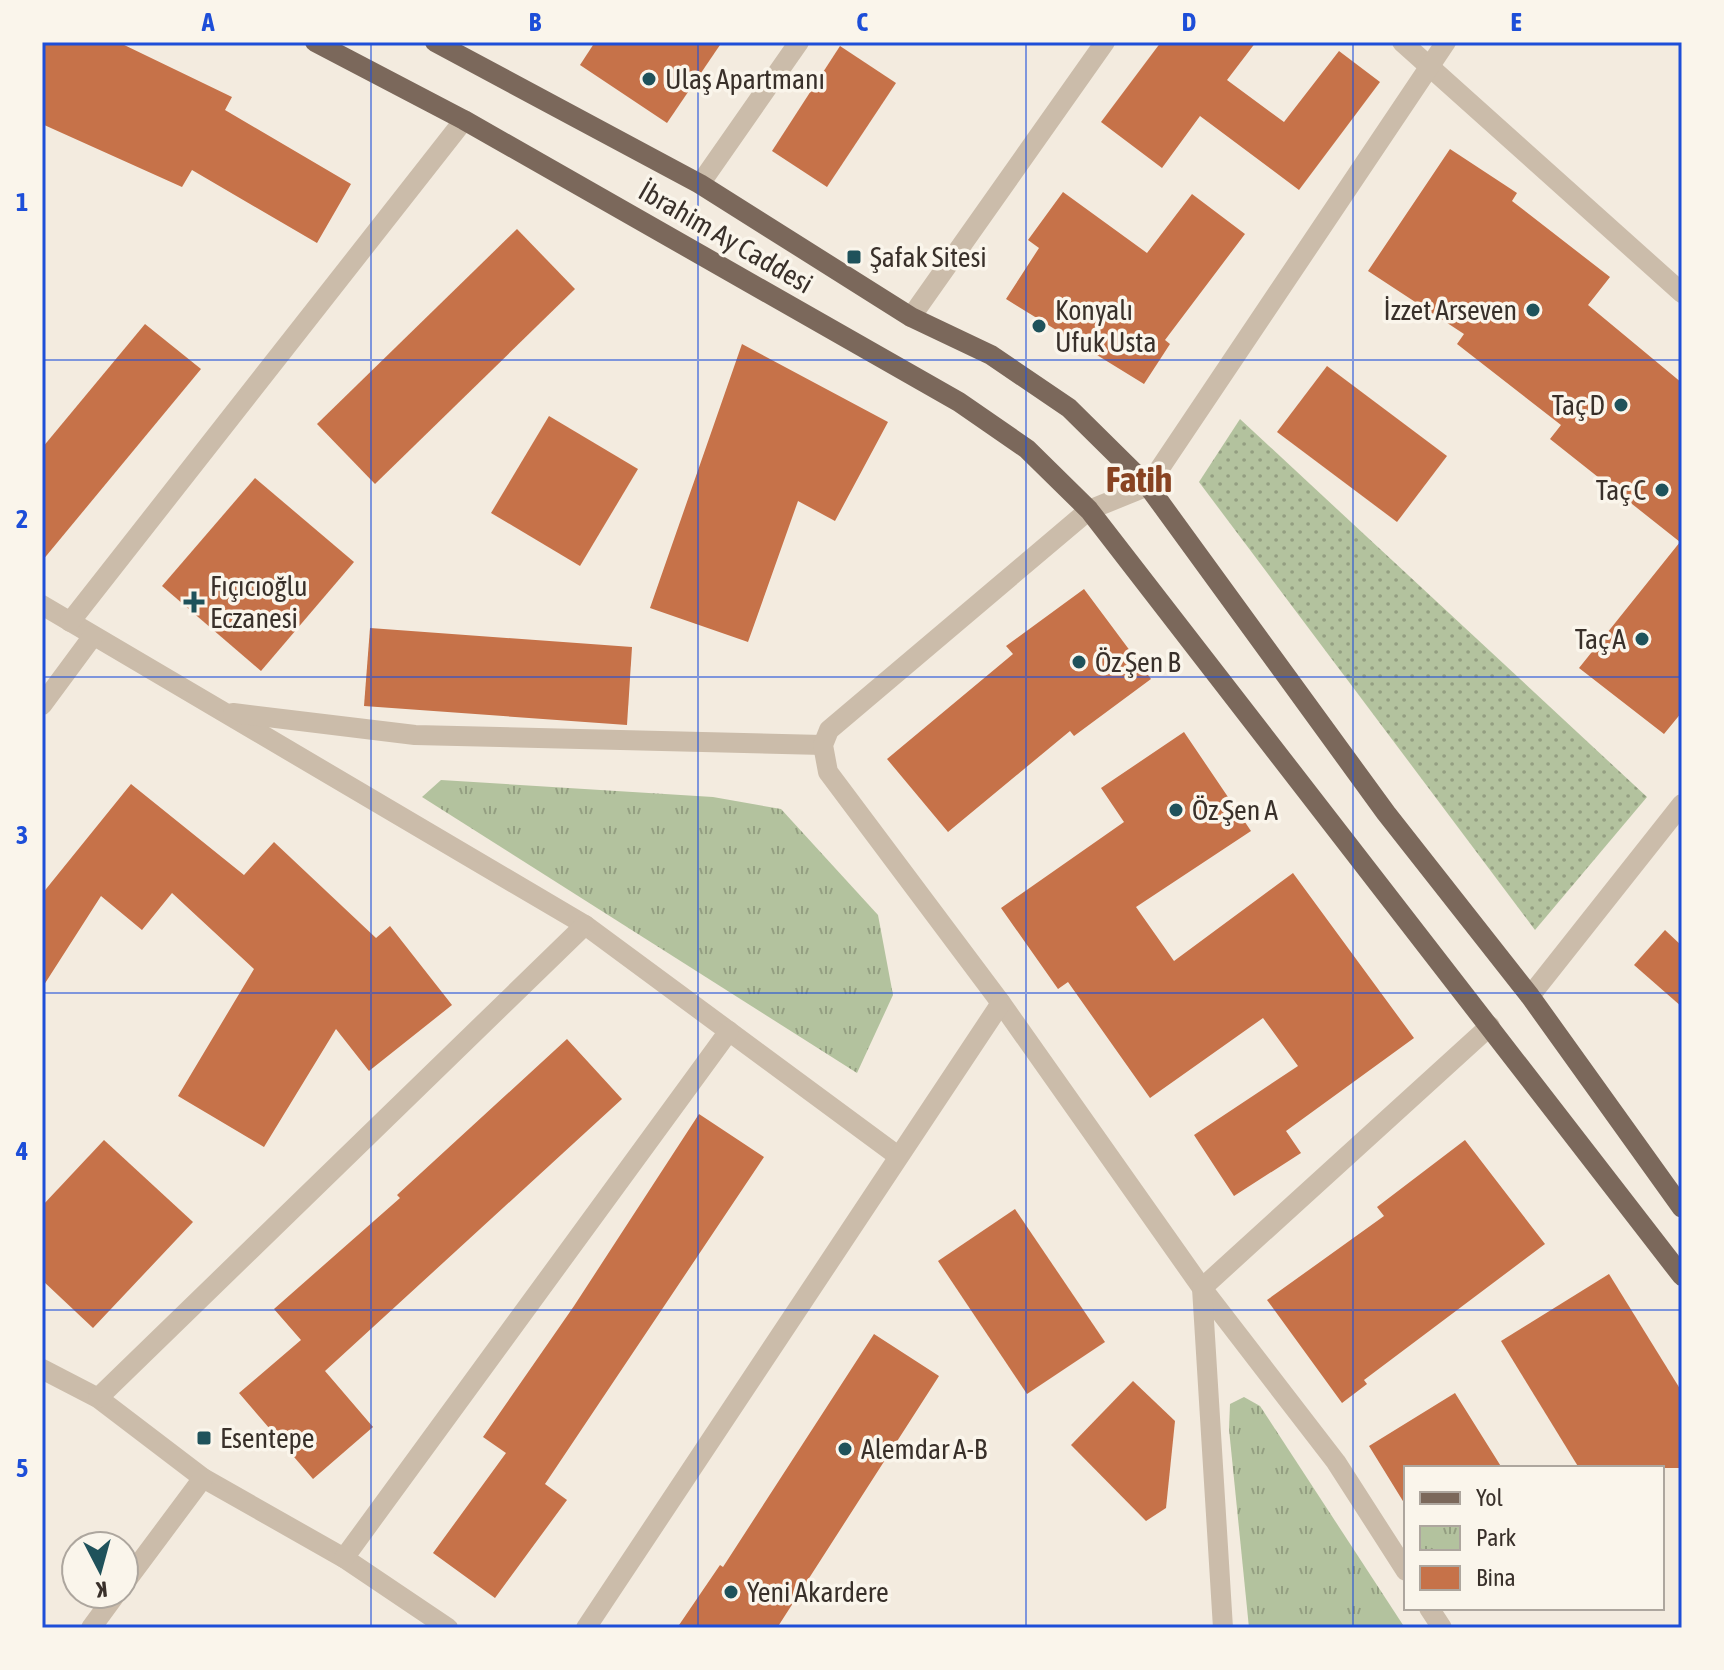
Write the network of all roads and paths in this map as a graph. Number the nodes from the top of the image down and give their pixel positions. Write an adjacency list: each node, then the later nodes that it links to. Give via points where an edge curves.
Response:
1 (315, 42): 8 (main road, İbrahim Ay Caddesi)
2 (435, 42): 9 (main road, İbrahim Ay Caddesi)
3 (799, 42): 9 (street)
4 (1105, 42): 11 (street)
5 (1402, 42): 7 (street)
6 (1446, 42): 7 (street)
7 (1431, 67): 10 (street); 12 (street)
8 (464, 120): 13 (main road, İbrahim Ay Caddesi, via 959,402 1027,449); 15 (street)
9 (700, 184): 11 (main road, İbrahim Ay Caddesi)
10 (1682, 293)
11 (911, 317): 12 (main road, İbrahim Ay Caddesi, via 991,355 1069,408)
12 (1148, 486): 13 (street); 22 (main road, İbrahim Ay Caddesi, via 1386,813)
13 (1089, 510): 19 (street, via 829,730); 24 (main road, İbrahim Ay Caddesi)
14 (42, 605): 15 (street)
15 (70, 622): 16 (street)
16 (93, 636): 17 (street); 18 (street)
17 (42, 705)
18 (222, 712): 19 (street, via 415,735); 21 (street)
19 (823, 745): 23 (street, via 828,772)
20 (1682, 804): 22 (street)
21 (585, 925): 25 (street); 31 (street)
22 (1530, 996): 27 (main road, İbrahim Ay Caddesi)
23 (1001, 1003): 26 (street); 29 (street)
24 (1490, 1026): 28 (main road, İbrahim Ay Caddesi); 29 (street)
25 (729, 1031): 26 (street); 33 (street)
26 (898, 1156): 40 (street)
27 (1682, 1208)
28 (1682, 1276)
29 (1202, 1288): 35 (street, via 1336,1462); 41 (street)
30 (42, 1369): 31 (street)
31 (98, 1398): 32 (street)
32 (203, 1478): 33 (street); 34 (street)
33 (344, 1558): 39 (street)
34 (140, 1563)
35 (1404, 1568)
36 (104, 1610): 38 (street)
37 (1430, 1610): 42 (street)
38 (91, 1628)
39 (448, 1628)
40 (586, 1628)
41 (1223, 1628)
42 (1442, 1628)

